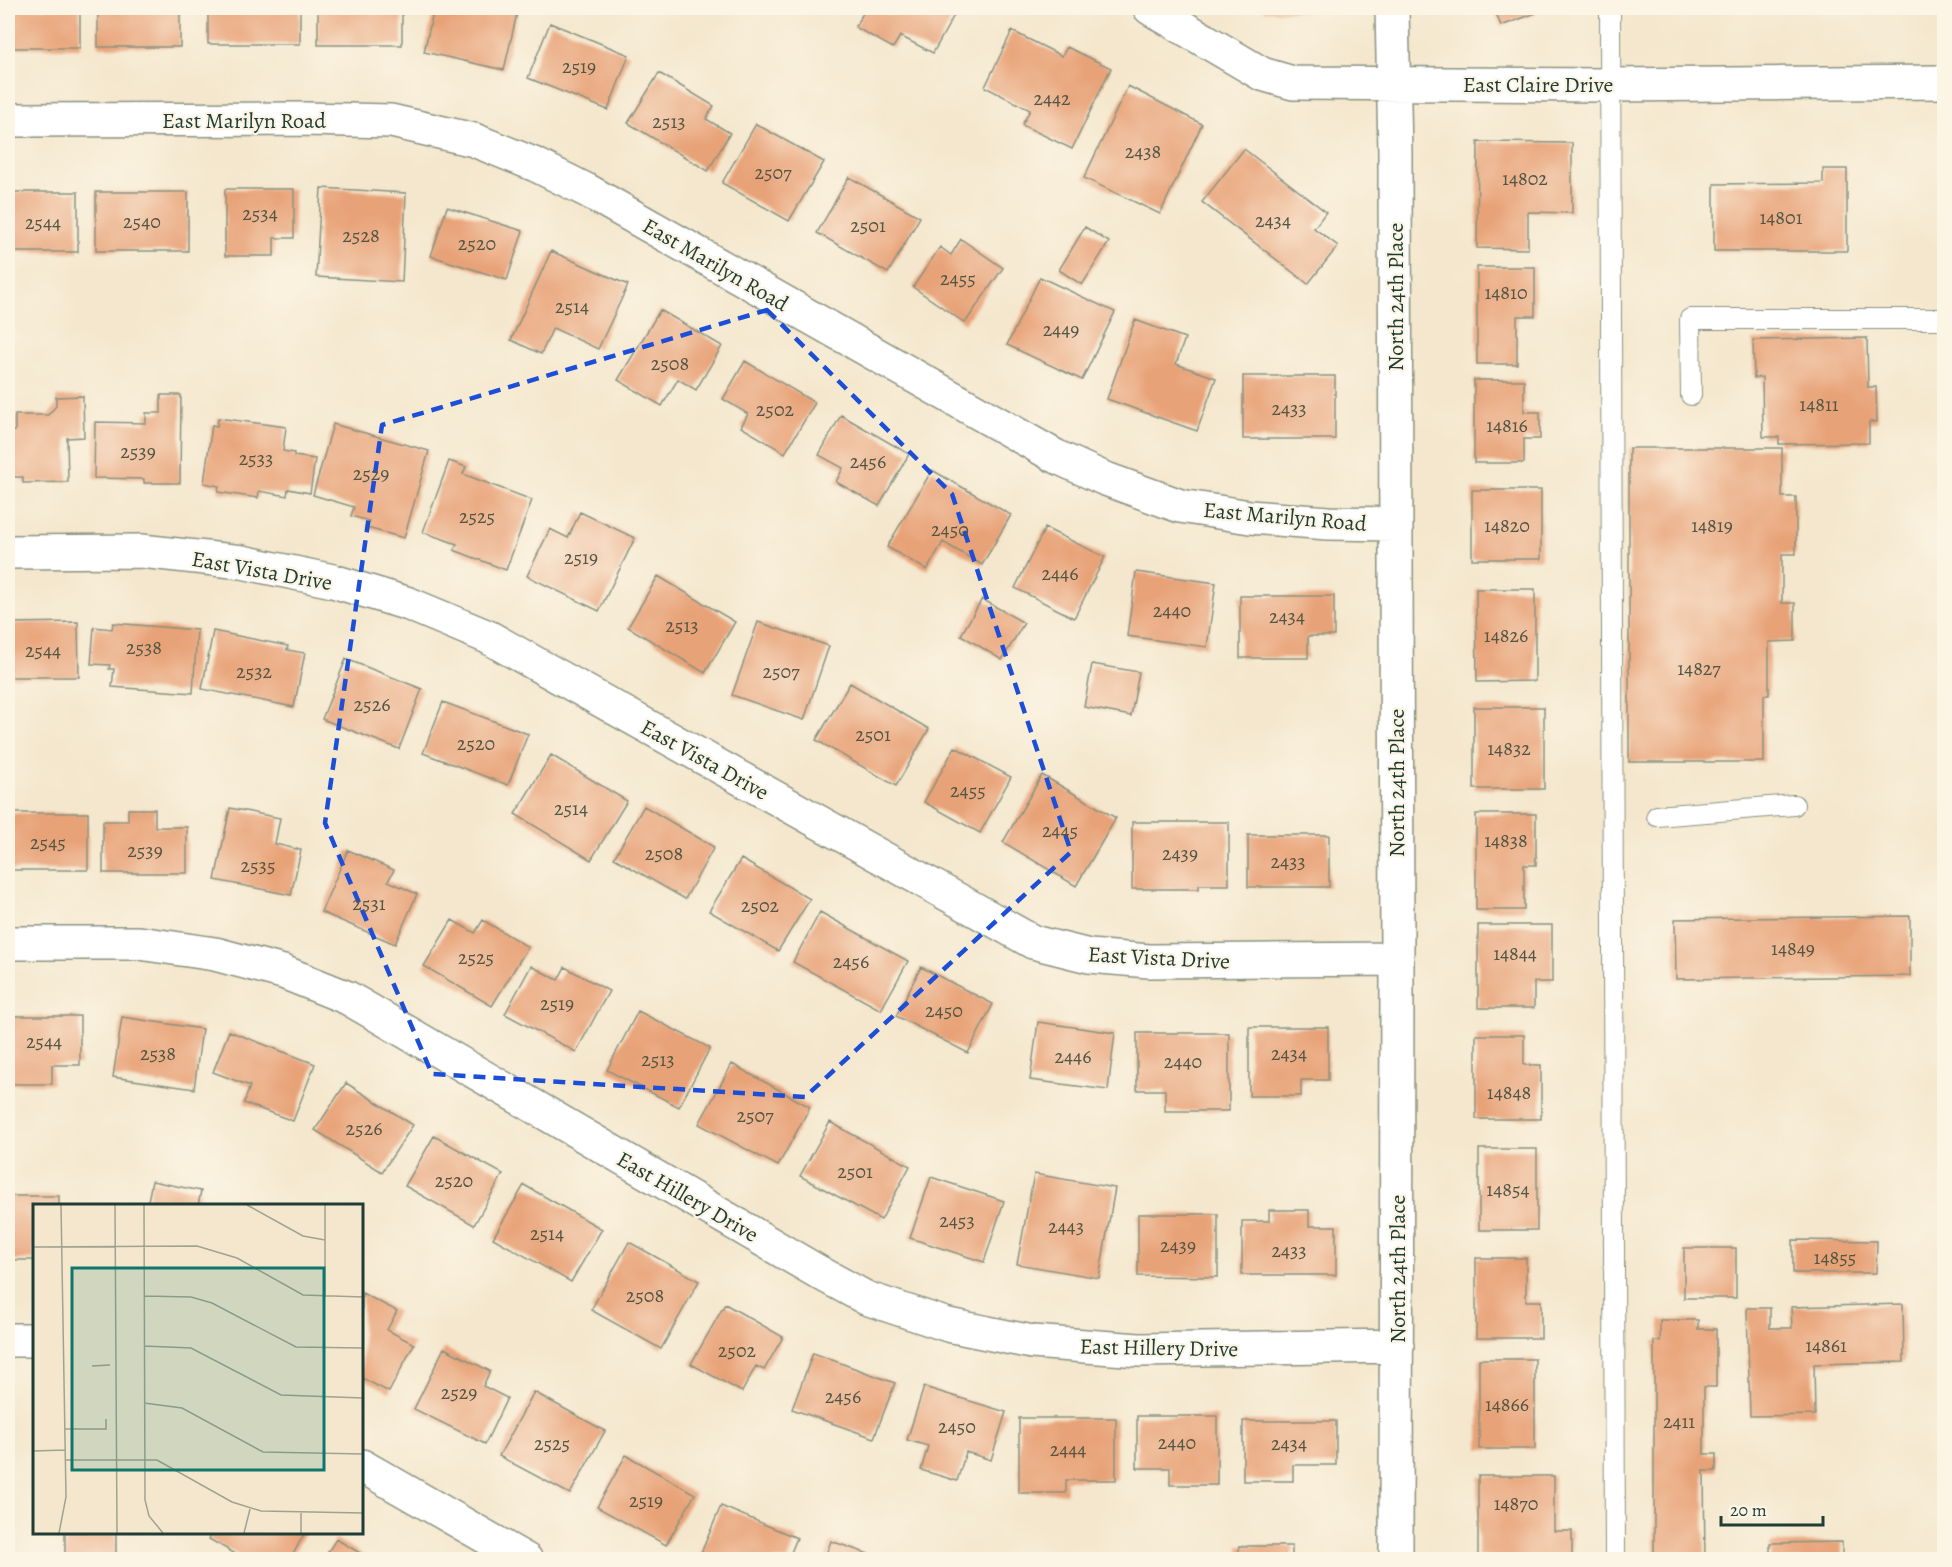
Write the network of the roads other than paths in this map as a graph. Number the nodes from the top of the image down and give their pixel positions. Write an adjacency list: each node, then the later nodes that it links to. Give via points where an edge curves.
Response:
1 (1150, 8): 5 (street, East Claire Drive, via 1262,74 1293,83)
2 (1392, 8): 5 (street, North 24th Place)
3 (1610, 8): 6 (lane)
4 (1944, 82): 6 (street, East Claire Drive)
5 (1393, 84): 6 (street, East Claire Drive); 10 (street, North 24th Place)
6 (1610, 85): 22 (lane)
7 (8, 120): 10 (street, East Marilyn Road, via 391,121 474,140 588,191 1055,456 1103,478 1180,506 1250,518)
8 (1944, 319): 9 (lane, via 1690,319)
9 (1691, 395)
10 (1395, 524): 15 (street, North 24th Place)
11 (8, 552): 15 (street, East Vista Drive, via 141,551 242,562 333,581 409,604 488,637 1033,942 1089,956 1149,961)
12 (1794, 805): 13 (lane)
13 (1657, 816)
14 (8, 943): 18 (street, East Hillery Drive, via 139,943 215,954 283,972 348,998 820,1273 866,1298 948,1325 1032,1342 1139,1350)
15 (1397, 959): 18 (street, North 24th Place)
16 (8, 1340): 17 (street)
17 (33, 1340)
18 (1397, 1346): 21 (street, North 24th Place)
19 (363, 1467): 20 (street)
20 (526, 1560)
21 (1396, 1560)
22 (1615, 1560)

